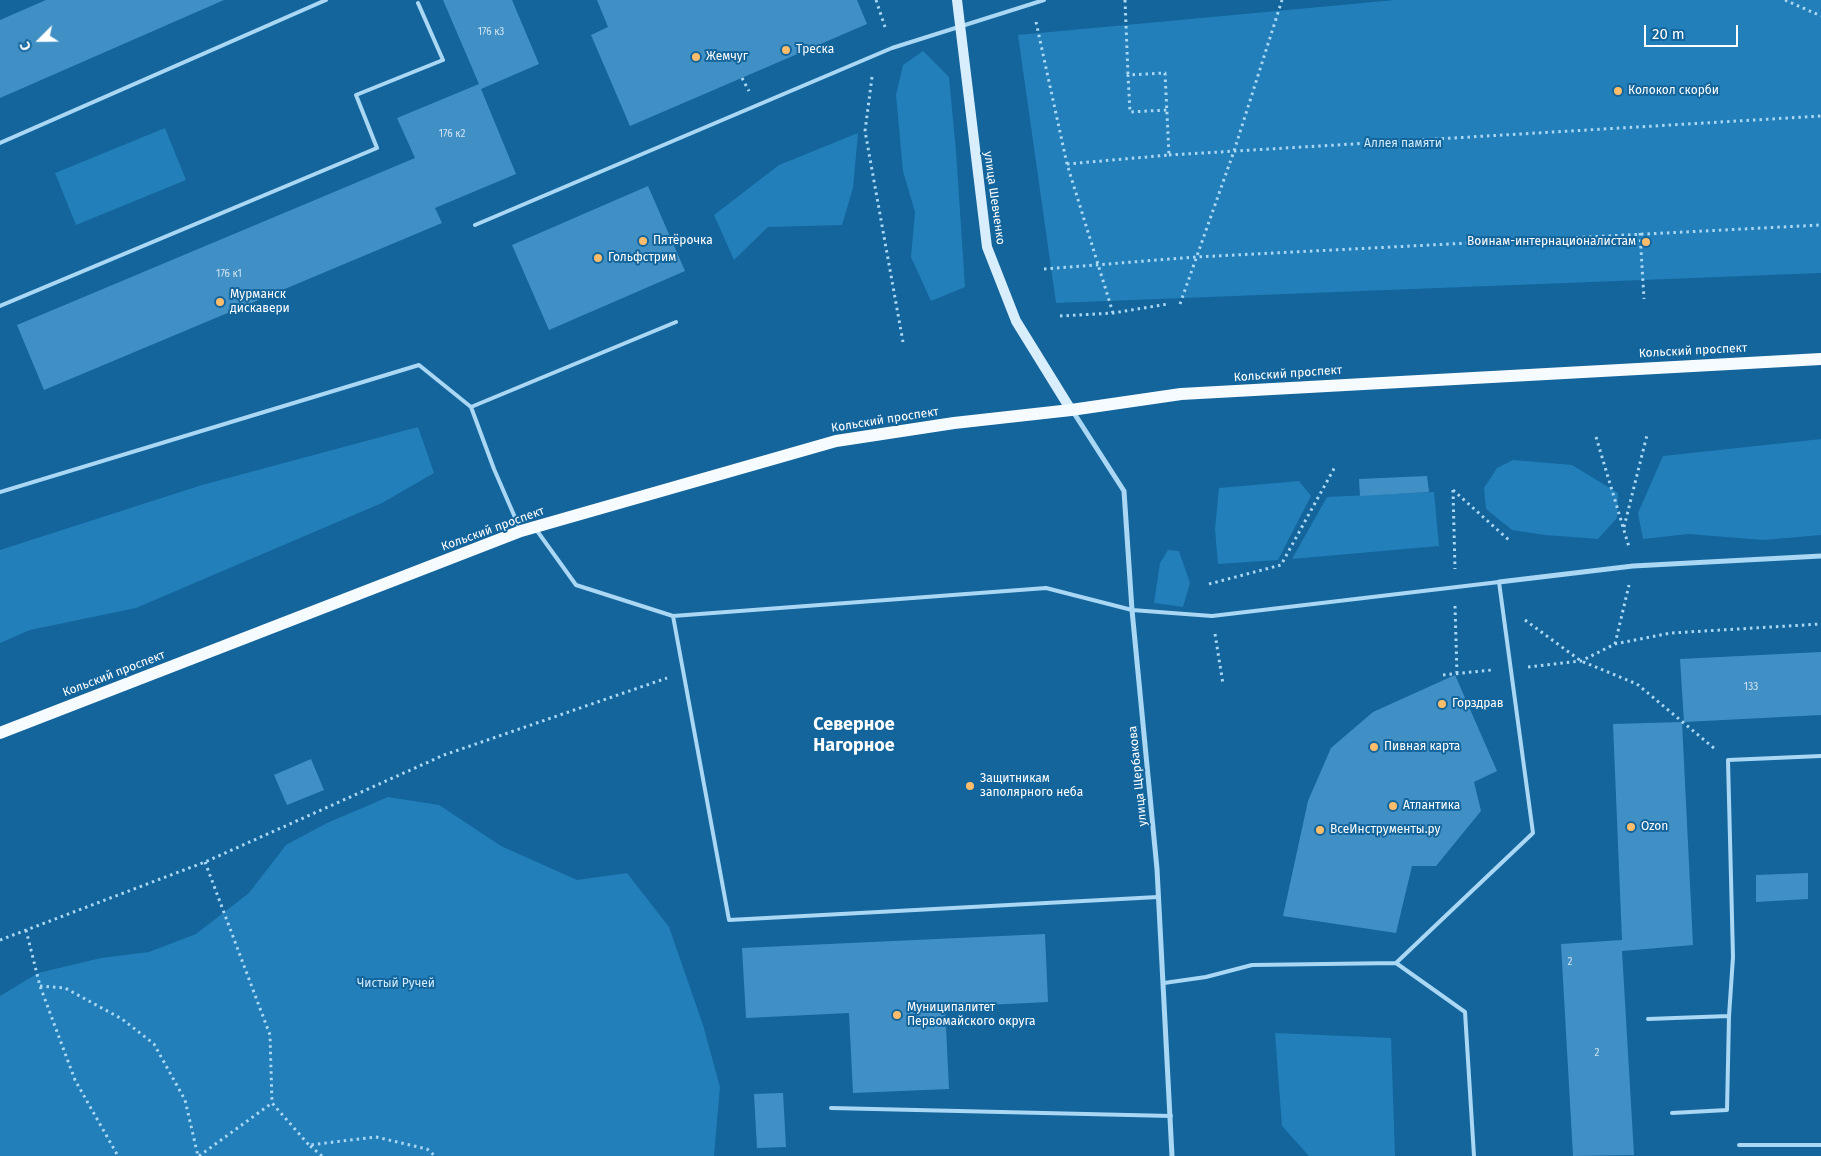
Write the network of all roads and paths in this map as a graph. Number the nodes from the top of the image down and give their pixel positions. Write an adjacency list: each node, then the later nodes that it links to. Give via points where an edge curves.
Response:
1 (326, 0): 17 (lane)
2 (876, 0): 12 (path)
3 (957, 0): 11 (main road, улица Шевченко)
4 (1044, 0): 9 (lane)
5 (1125, 0): 14 (path)
6 (1282, 0): 18 (path)
7 (1785, 0): 10 (path)
8 (418, 3): 30 (lane, via 443,60 356,95 377,148)
9 (1032, 3): 11 (lane); 20 (path)
10 (1821, 16)
11 (961, 26): 12 (lane); 37 (main road, улица Шевченко, via 987,247 1016,321)
12 (892, 48): 13 (lane)
13 (875, 55): 21 (lane); 34 (path, via 865,131)
14 (1128, 75): 15 (path, via 1165,73); 15 (path, via 1130,112)
15 (1167, 110): 19 (path)
16 (1821, 116): 18 (path)
17 (0, 143)
18 (1234, 151): 19 (path); 24 (path)
19 (1169, 155): 20 (path)
20 (1067, 164): 25 (path)
21 (475, 224)
22 (1821, 224): 23 (path)
23 (1640, 233): 24 (path); 27 (path)
24 (1196, 257): 25 (path); 29 (path)
25 (1098, 265): 26 (path); 31 (path)
26 (1044, 269)
27 (1644, 299)
28 (1168, 304): 31 (path)
29 (1180, 304)
30 (0, 306)
31 (1113, 313): 32 (path)
32 (1060, 316)
33 (676, 322): 36 (lane)
34 (904, 342)
35 (1821, 358): 37 (main road, Кольский проспект, via 1181,394)
36 (471, 407): 42 (lane, via 420,365); 44 (lane, via 494,469)
37 (1071, 410): 44 (main road, Кольский проспект, via 836,441); 50 (street, улица Щербакова, via 1124,491)
38 (1647, 435): 43 (path)
39 (1596, 437): 43 (path)
40 (1336, 465): 49 (path, via 1281,565)
41 (1453, 490): 45 (path)
42 (0, 492)
43 (1624, 528): 47 (path)
44 (528, 529): 51 (lane, via 576,585); 61 (main road, Кольский проспект)
45 (1510, 541)
46 (1821, 556): 47 (street)
47 (1634, 566): 48 (street); 55 (path)
48 (1499, 582): 52 (lane); 57 (lane)
49 (1209, 584)
50 (1132, 610): 51 (lane, via 1046,588); 52 (lane); 65 (street, улица Щербакова)
51 (673, 616): 58 (lane)
52 (1212, 616): 60 (path)
53 (1525, 620): 56 (path)
54 (1821, 624): 55 (path, via 1671,633)
55 (1614, 644): 56 (path)
56 (1581, 662): 57 (path); 63 (path, via 1637,684)
57 (1511, 668): 59 (path); 68 (lane, via 1533,833)
58 (684, 672): 64 (path, via 444,755); 65 (lane, via 729,920)
59 (1443, 675)
60 (1223, 684)
61 (0, 733)
62 (1821, 756): 63 (lane)
63 (1728, 760): 71 (lane, via 1732,957)
64 (205, 862): 66 (path); 73 (path, via 270,1035)
65 (1158, 897): 69 (street, улица Щербакова)
66 (26, 930): 67 (path); 70 (path)
67 (0, 940)
68 (1396, 963): 69 (lane, via 1252,965 1206,977); 85 (lane, via 1465,1012)
69 (1164, 983): 76 (street, улица Щербакова)
70 (40, 986): 80 (path, via 76,1080); 81 (path, via 65,988 122,1019 154,1044 185,1100)
71 (1728, 1016): 72 (lane); 75 (lane, via 1727,1110)
72 (1648, 1019)
73 (272, 1103): 79 (path); 81 (path)
74 (831, 1108): 76 (lane)
75 (1672, 1113)
76 (1171, 1116): 84 (street, улица Щербакова)
77 (1821, 1144): 78 (lane)
78 (1739, 1145)
79 (309, 1146): 82 (path); 83 (path, via 376,1137 427,1148)
80 (118, 1156)
81 (199, 1156)
82 (322, 1156)
83 (435, 1156)
84 (1172, 1156)
85 (1474, 1156)

